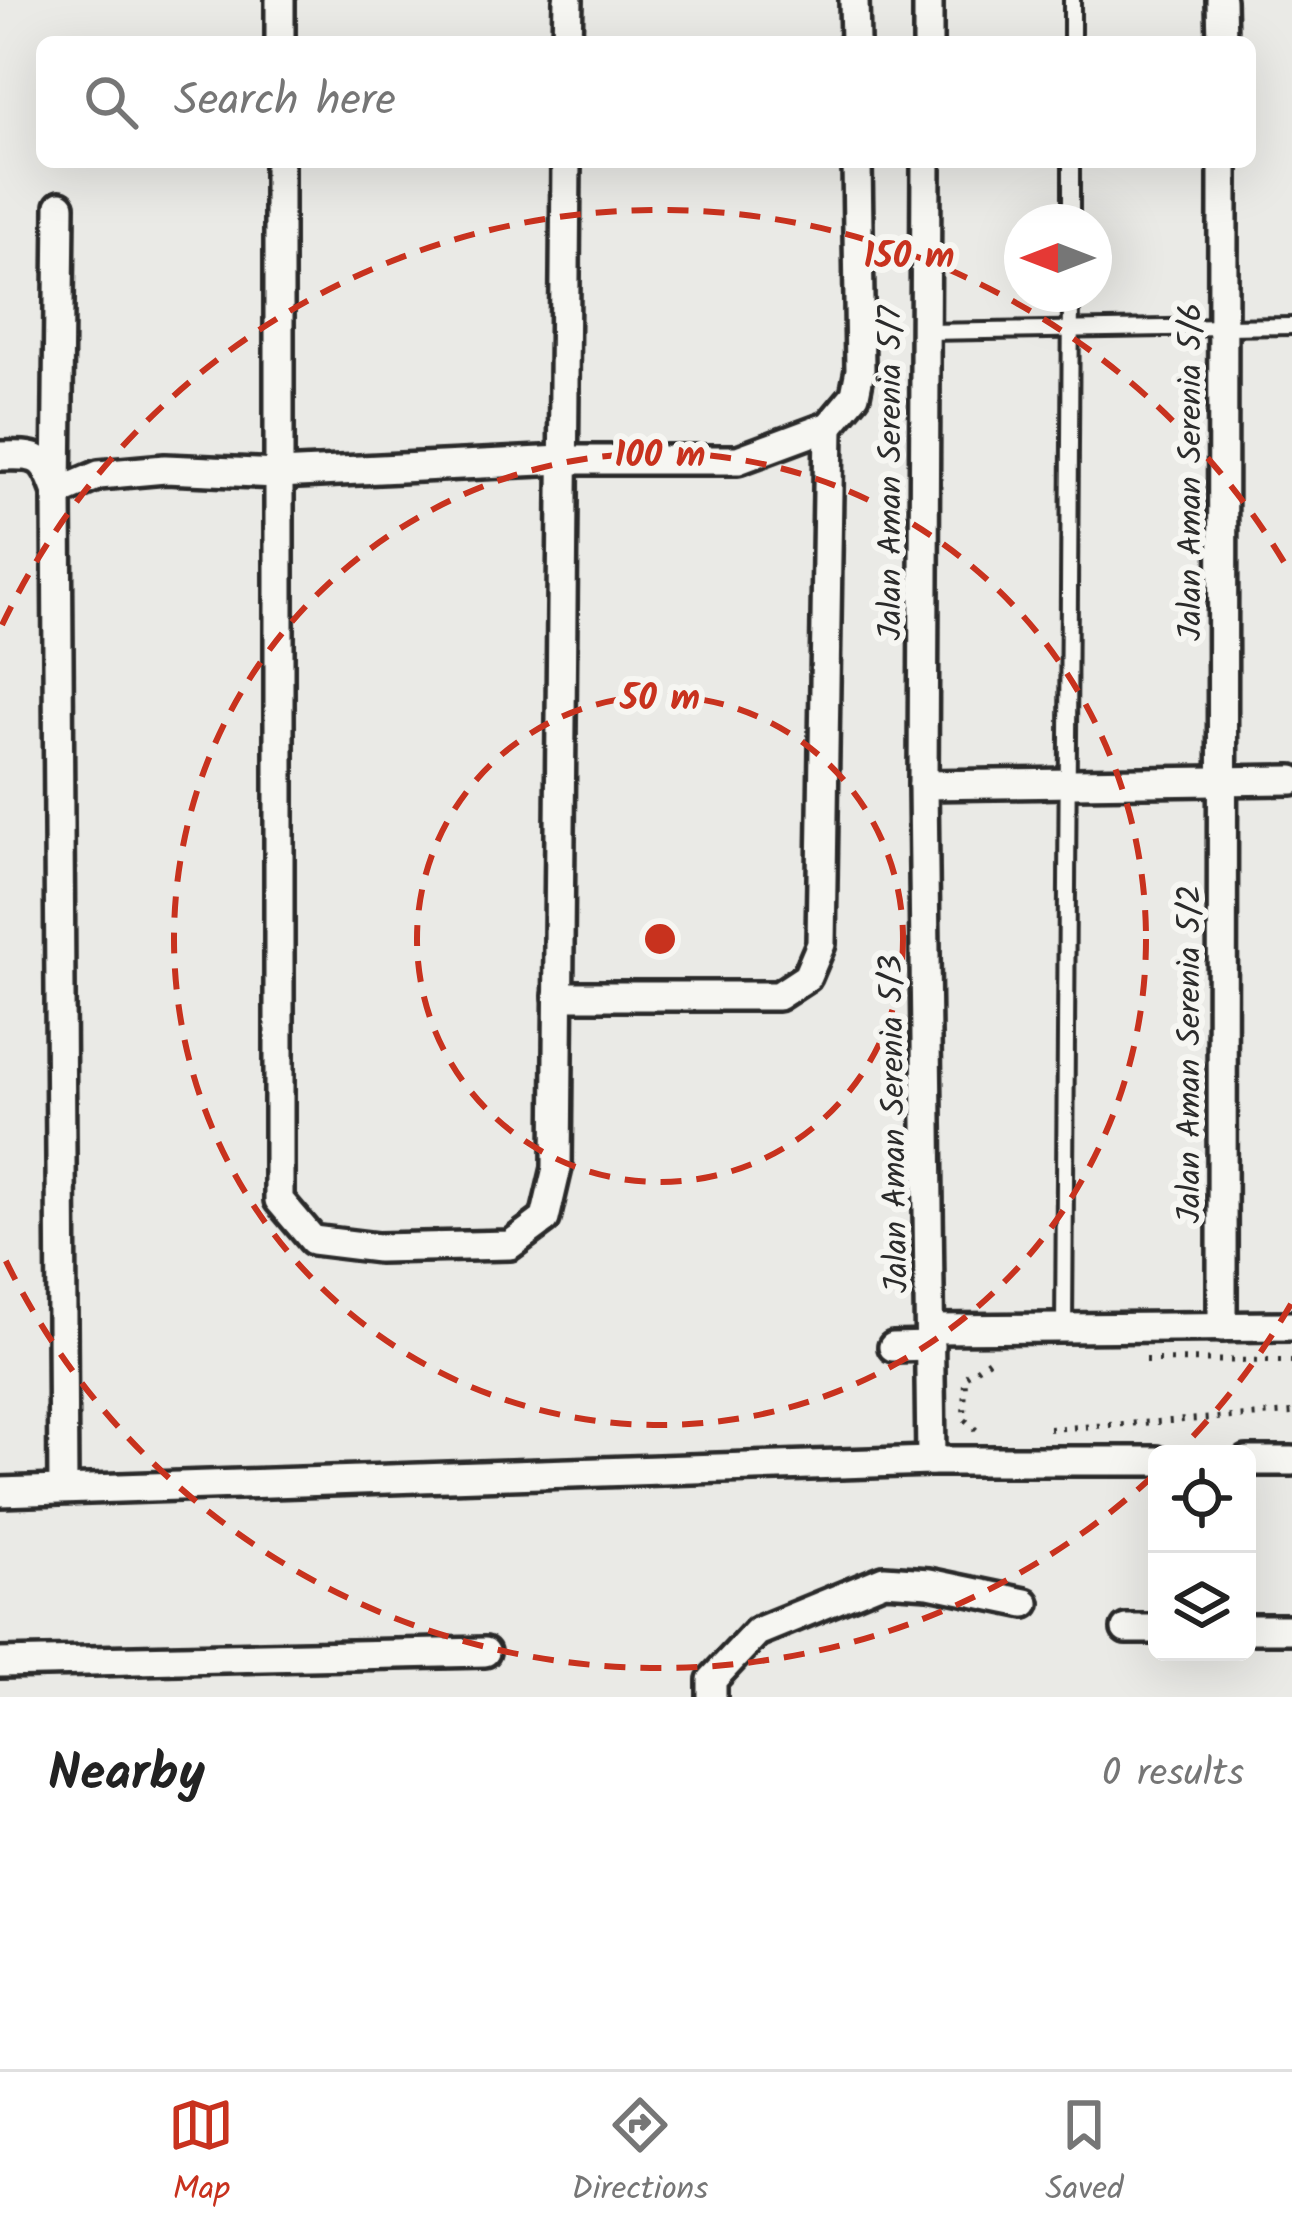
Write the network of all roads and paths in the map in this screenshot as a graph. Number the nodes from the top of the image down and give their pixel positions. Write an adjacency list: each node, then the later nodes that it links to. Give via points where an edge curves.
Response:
1 (280, 0): 7 (street)
2 (568, 0): 8 (street)
3 (854, 0): 9 (street)
4 (928, 0): 10 (street)
5 (1072, 0): 11 (lane)
6 (1221, 0): 12 (street)
7 (280, 36)
8 (568, 36)
9 (855, 36)
10 (928, 36)
11 (1072, 36)
12 (1222, 36)
13 (279, 168): 29 (street)
14 (566, 168): 28 (street)
15 (857, 168): 26 (street, via 860,370 854,395)
16 (926, 168): 25 (street, Jalan Aman Serenia 5/7)
17 (1071, 168): 19 (lane)
18 (1223, 168): 23 (street, Jalan Aman Serenia 5/6)
19 (1071, 204)
20 (59, 206): 30 (street)
21 (1071, 312): 24 (lane)
22 (1292, 326): 23 (lane)
23 (1225, 328): 24 (lane); 32 (street, Jalan Aman Serenia 5/6)
24 (1071, 330): 25 (lane); 33 (lane)
25 (925, 332): 34 (street, Jalan Aman Serenia 5/7)
26 (829, 426): 28 (street, via 738,460); 35 (street, via 821,944 807,977 778,996)
27 (0, 456): 30 (street, via 34,455 48,466)
28 (563, 460): 29 (street); 35 (street)
29 (278, 474): 30 (street, via 165,469 99,475); 35 (street, via 279,1200 313,1240 378,1248 510,1245 545,1219 557,1168)
30 (57, 493): 51 (street)
31 (1292, 780): 32 (street)
32 (1225, 781): 33 (street); 37 (street, Jalan Aman Serenia 5/2)
33 (1065, 783): 34 (street); 38 (lane)
34 (923, 785): 39 (street, Jalan Aman Serenia 5/3)
35 (558, 996)
36 (1292, 1326): 37 (street)
37 (1222, 1327): 38 (street)
38 (1064, 1329): 39 (street)
39 (931, 1338): 40 (street); 47 (street, Jalan Aman Serenia 5/3)
40 (893, 1347)
41 (991, 1359): 46 (path, via 965,1377 963,1394 964,1419)
42 (1130, 1360): 43 (path)
43 (1292, 1361)
44 (1292, 1413): 45 (path)
45 (1034, 1430)
46 (989, 1432)
47 (931, 1461): 48 (street); 51 (street)
48 (1148, 1461)
49 (1256, 1461): 50 (street)
50 (1292, 1461)
51 (63, 1489): 52 (street)
52 (0, 1492)
53 (1025, 1603): 60 (street, via 884,1580 757,1632 712,1681)
54 (1126, 1629): 55 (street)
55 (1148, 1629)
56 (1256, 1629): 57 (street)
57 (1292, 1629)
58 (485, 1652): 59 (street)
59 (0, 1663)
60 (712, 1697)

